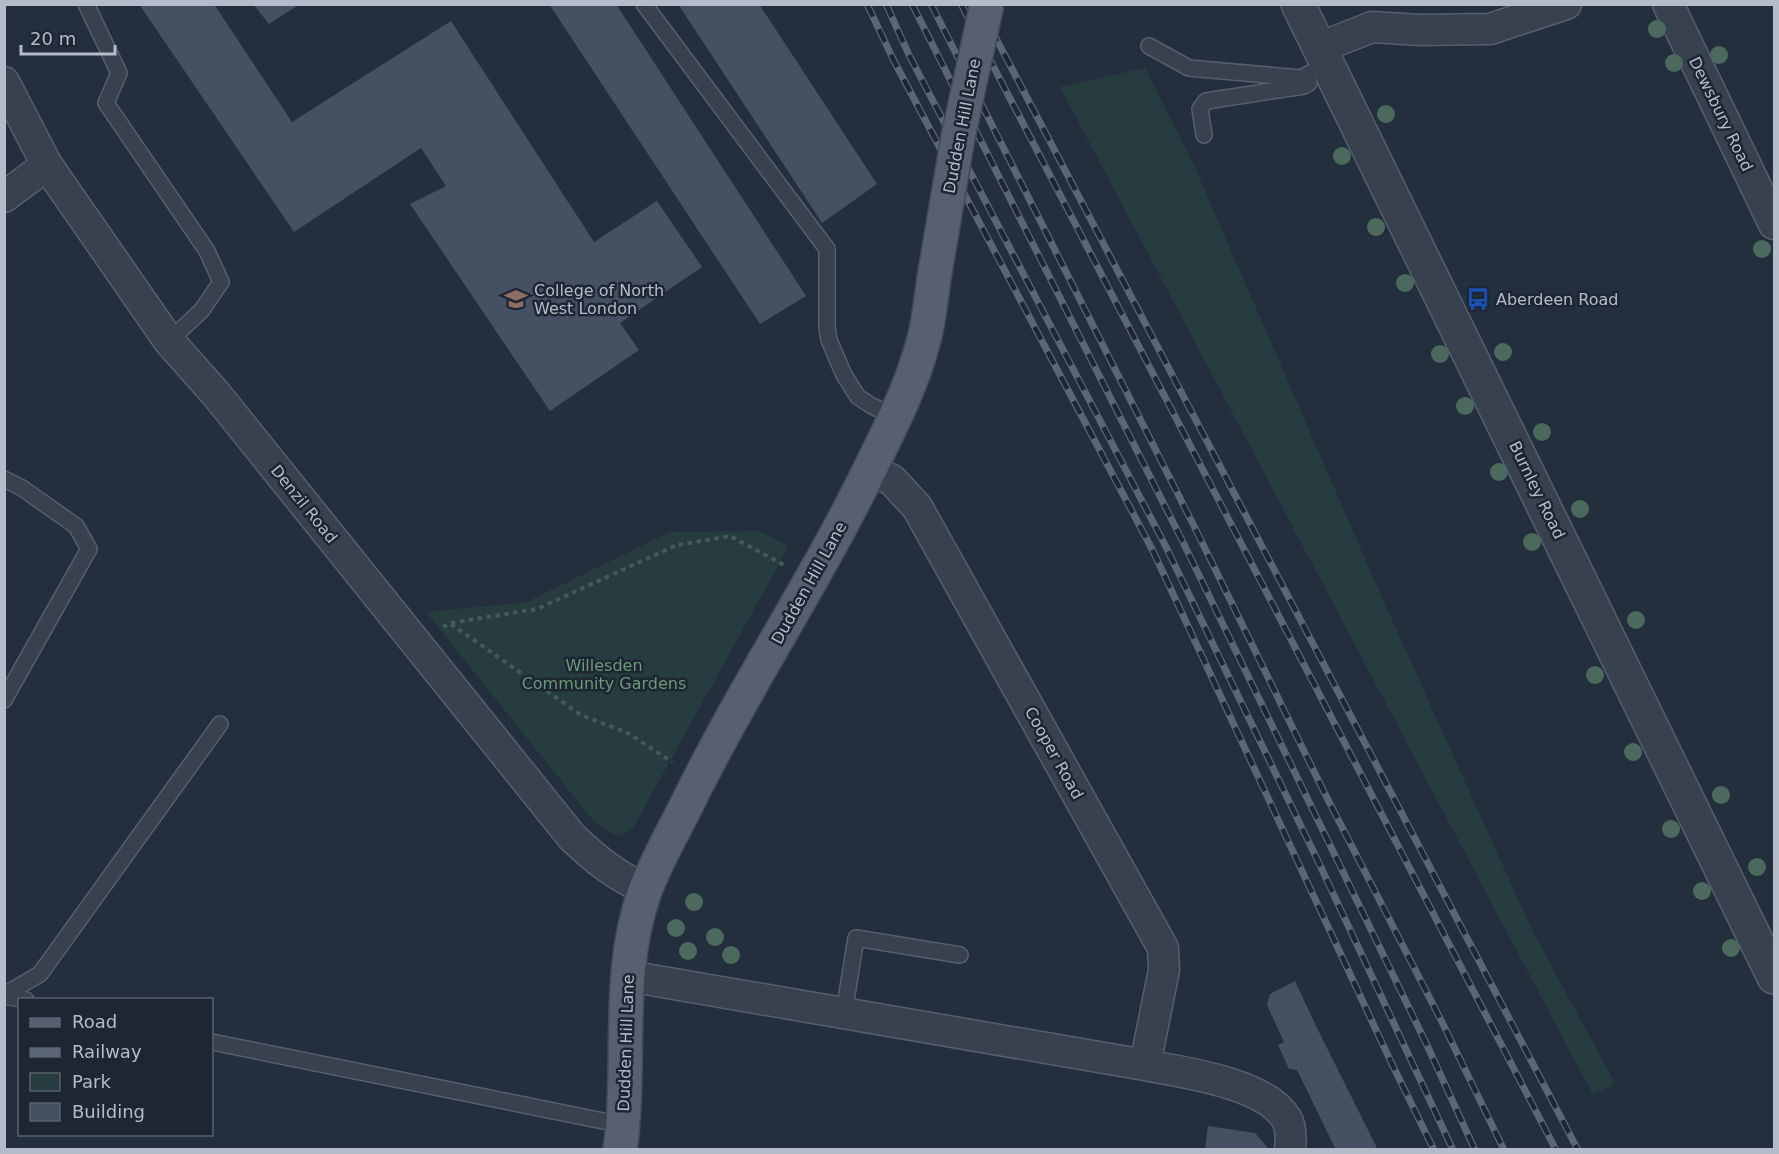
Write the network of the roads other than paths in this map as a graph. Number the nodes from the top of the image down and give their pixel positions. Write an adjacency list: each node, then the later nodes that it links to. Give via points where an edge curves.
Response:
1 (86, 4): 14 (lane, via 119,74 106,103 207,251 221,282 202,310)
2 (644, 4): 15 (lane, via 827,249 827,327 833,349 858,397)
3 (987, 4): 15 (main road, Dudden Hill Lane, bridge, via 958,137 924,341)
4 (1298, 4): 8 (street, Burnley Road)
5 (1566, 4): 8 (street, via 1490,29 1372,27)
6 (1668, 4): 13 (street, Dewsbury Road)
7 (1149, 46): 8 (lane, via 1189,68 1301,78)
8 (1326, 61): 10 (lane, via 1304,86 1206,101 1200,109); 23 (street, Burnley Road)
9 (4, 82): 11 (street, Denzil Road)
10 (1204, 135)
11 (47, 165): 12 (street); 14 (street, Denzil Road)
12 (4, 197)
13 (1774, 224)
14 (169, 341): 20 (street, Denzil Road, via 573,837 611,870)
15 (896, 417): 16 (main road, Dudden Hill Lane)
16 (870, 469): 20 (main road, Dudden Hill Lane, via 700,777); 28 (street, Cooper Road, via 892,480 917,507 1163,948 1164,970)
17 (4, 479): 18 (lane, via 76,526 89,549)
18 (4, 700)
19 (220, 724): 24 (lane, via 40,974)
20 (646, 889): 22 (main road, Dudden Hill Lane)
21 (960, 955): 26 (lane, via 856,938)
22 (627, 976): 26 (street); 29 (main road, Dudden Hill Lane)
23 (1774, 977)
24 (4, 995): 25 (lane)
25 (20, 998)
26 (844, 1013): 28 (street)
27 (213, 1042): 29 (lane)
28 (1145, 1065): 30 (street, via 1217,1078 1270,1101 1286,1118)
29 (621, 1137)
30 (1290, 1149)

